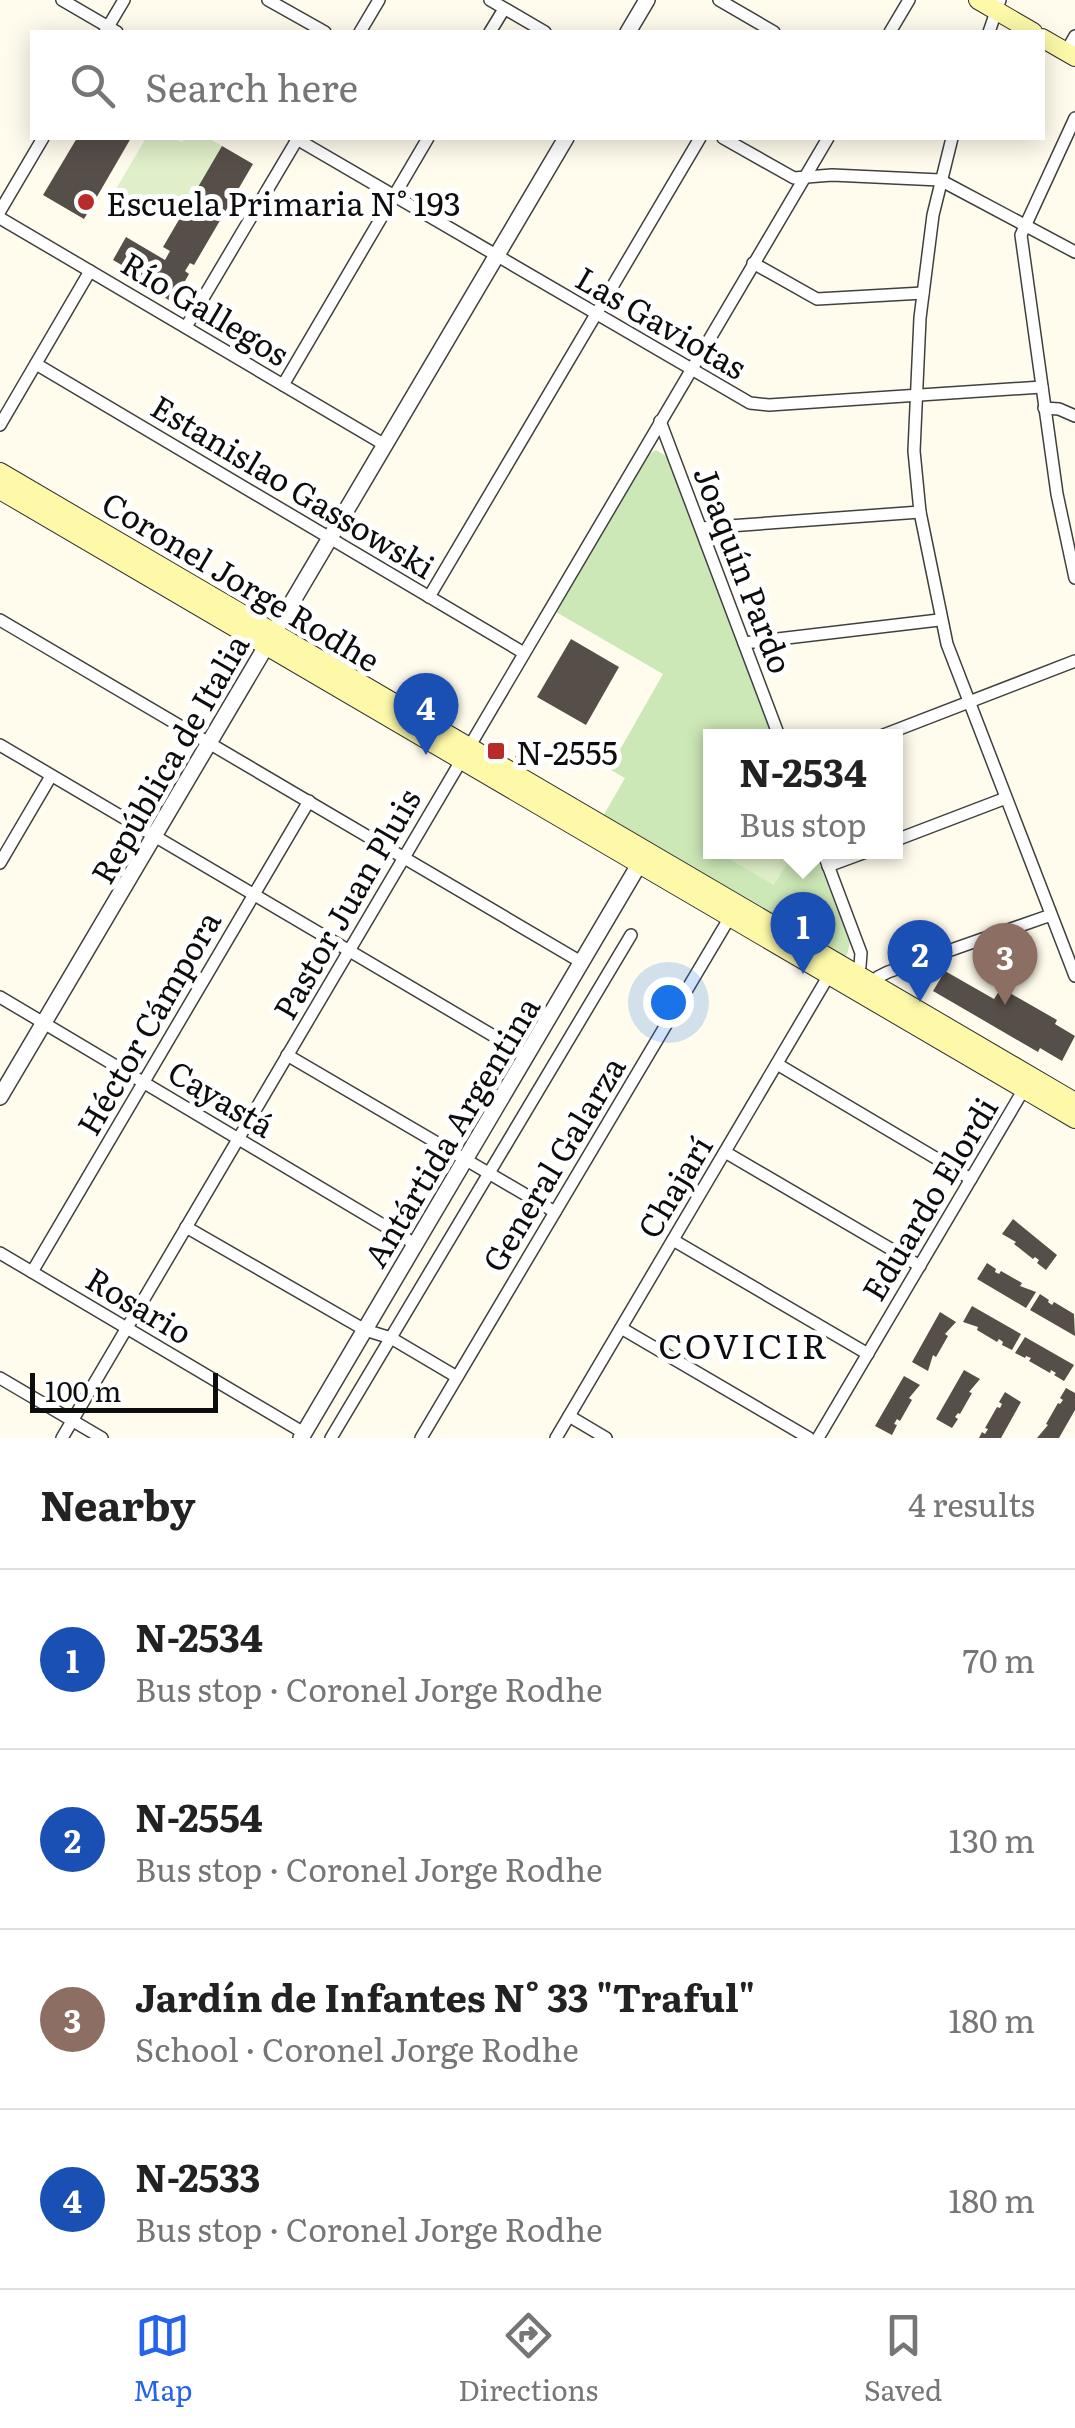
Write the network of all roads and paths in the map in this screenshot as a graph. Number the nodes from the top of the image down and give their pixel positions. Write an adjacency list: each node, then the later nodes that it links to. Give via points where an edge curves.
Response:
1 (62, 0): 12 (street)
2 (124, 0): 13 (street)
3 (268, 0): 14 (street)
4 (379, 0): 15 (street)
5 (490, 0): 11 (street)
6 (647, 0): 18 (street)
7 (719, 0): 19 (street)
8 (909, 0): 20 (street)
9 (978, 0): 10 (main road)
10 (998, 5): 21 (street); 22 (main road)
11 (504, 8): 16 (street); 17 (street)
12 (108, 30)
13 (110, 30)
14 (321, 30)
15 (361, 30)
16 (491, 30)
17 (542, 30)
18 (629, 30)
19 (771, 30)
20 (891, 30)
21 (990, 30)
22 (1031, 30)
23 (1045, 39): 24 (main road)
24 (1072, 48)
25 (1075, 118): 39 (street)
26 (42, 140): 38 (street)
27 (296, 140): 46 (street)
28 (300, 140): 37 (street, Las Gaviotas)
29 (427, 140): 37 (street)
30 (565, 140): 41 (street, República de Italia)
31 (699, 140): 45 (street)
32 (726, 140): 35 (street)
33 (827, 140): 35 (street, Pastor Juan Pluis)
34 (951, 140): 36 (street)
35 (804, 178): 36 (street); 42 (street, Pastor Juan Pluis)
36 (940, 180): 39 (street); 44 (street)
37 (394, 196): 41 (street, Las Gaviotas); 49 (street)
38 (0, 214): 43 (street, Río Gallegos)
39 (1024, 223): 40 (street); 50 (street)
40 (1075, 252)
41 (496, 256): 45 (street, Las Gaviotas); 56 (street, República de Italia)
42 (754, 263): 44 (street, via 817,299); 48 (street, Pastor Juan Pluis)
43 (90, 271): 46 (street, Río Gallegos); 47 (street)
44 (922, 293): 51 (street)
45 (596, 314): 48 (street, Las Gaviotas); 63 (street)
46 (186, 328): 49 (street, Río Gallegos)
47 (36, 364): 55 (street); 61 (street, Estanislao Gassowski)
48 (690, 370): 51 (street, Las Gaviotas, via 760,405); 54 (street, Pastor Juan Pluis)
49 (283, 385): 56 (street, Río Gallegos)
50 (1042, 387): 51 (street, Las Gaviotas); 52 (street)
51 (916, 395): 59 (street)
52 (1044, 408): 53 (street); 62 (street)
53 (1075, 416)
54 (660, 421): 60 (street, Joaquín Pardo); 68 (street, Pastor Juan Pluis)
55 (0, 425)
56 (384, 445): 61 (street, República de Italia)
57 (0, 472): 66 (main road, Coronel Jorge Rodhe)
58 (0, 490): 66 (main road, Coronel Jorge Rodhe)
59 (920, 512): 60 (street); 65 (street)
60 (700, 528): 67 (street, Joaquín Pardo)
61 (330, 538): 63 (street, Estanislao Gassowski); 66 (street, República de Italia)
62 (1075, 578)
63 (429, 596): 68 (street, Estanislao Gassowski)
64 (0, 620): 73 (street)
65 (940, 620): 67 (street); 70 (street)
66 (270, 639): 73 (street, República de Italia); 75 (main road, Coronel Jorge Rodhe)
67 (744, 643): 71 (street, Joaquín Pardo)
68 (524, 653): 75 (street, Pastor Juan Pluis)
69 (1075, 661): 70 (street)
70 (968, 703): 72 (street); 77 (street)
71 (776, 729)
72 (899, 729)
73 (209, 742): 78 (street); 79 (street, República de Italia)
74 (0, 745): 76 (street)
75 (464, 753): 81 (street, Pastor Juan Pluis); 82 (main road, Coronel Jorge Rodhe)
76 (52, 776): 79 (street); 85 (street)
77 (1006, 798): 80 (street); 88 (street)
78 (309, 801): 81 (street); 87 (street, Héctor Cámpora)
79 (154, 836): 87 (street); 97 (street, República de Italia)
80 (903, 837)
81 (404, 857): 91 (street, Pastor Juan Pluis); 92 (street)
82 (643, 858): 89 (main road, Coronel Jorge Rodhe); 92 (street, Antártida Argentina); 93 (main road, Coronel Jorge Rodhe)
83 (826, 859): 86 (street)
84 (847, 859): 86 (street)
85 (0, 863)
86 (828, 866): 95 (street, via 860,950)
87 (254, 895): 91 (street); 101 (street, Héctor Cámpora)
88 (1051, 915): 94 (street); 95 (street)
89 (730, 917): 93 (main road, Coronel Jorge Rodhe); 111 (street, General Galarza)
90 (631, 934): 109 (street)
91 (348, 950): 98 (street, Pastor Juan Pluis); 99 (street)
92 (581, 962): 99 (street, Antártida Argentina)
93 (833, 969): 95 (main road, Coronel Jorge Rodhe); 100 (street, Chajarí)
94 (1075, 976)
95 (861, 985): 102 (main road, Coronel Jorge Rodhe); 104 (main road, Coronel Jorge Rodhe)
96 (0, 998): 97 (street, Cayastá)
97 (44, 1023): 101 (street, Cayastá); 103 (street, República de Italia)
98 (288, 1055): 106 (street, Pastor Juan Pluis); 108 (street)
99 (526, 1055): 108 (street, Antártida Argentina)
100 (777, 1064): 107 (street, Chajarí); 110 (street)
101 (143, 1082): 106 (street, Cayastá); 117 (street, Héctor Cámpora)
102 (1024, 1089): 105 (main road, Coronel Jorge Rodhe); 110 (street, Eduardo Elordi)
103 (0, 1096)
104 (1075, 1102)
105 (1075, 1118)
106 (238, 1139): 112 (street, Pastor Juan Pluis); 114 (street, Cayastá)
107 (725, 1152): 113 (street, Chajarí); 116 (street)
108 (465, 1160): 109 (street); 114 (street, Antártida Argentina)
109 (488, 1174): 111 (street); 121 (street)
110 (971, 1179): 116 (street, Eduardo Elordi)
111 (555, 1212): 123 (street, General Galarza)
112 (186, 1227): 118 (street, Pastor Juan Pluis); 120 (street)
113 (673, 1240): 119 (street, Chajarí); 122 (street)
114 (415, 1244): 120 (street, Antártida Argentina)
115 (0, 1253): 117 (street, Rosario)
116 (920, 1266): 122 (street, Eduardo Elordi)
117 (32, 1272): 118 (street, Rosario)
118 (127, 1328): 126 (street, Pastor Juan Pluis); 127 (street, Rosario)
119 (621, 1328): 125 (street, Chajarí); 134 (street)
120 (364, 1330): 121 (street); 127 (street, Antártida Argentina)
121 (391, 1338): 123 (street); 130 (street)
122 (868, 1354): 135 (street, Eduardo Elordi)
123 (458, 1377): 131 (street, General Galarza)
124 (0, 1378): 126 (street)
125 (569, 1416): 132 (street, Chajarí); 133 (street)
126 (72, 1421): 128 (street, Pastor Juan Pluis); 129 (street)
127 (302, 1435)
128 (62, 1438)
129 (102, 1438)
130 (331, 1438)
131 (421, 1438)
132 (556, 1438)
133 (606, 1438)
134 (808, 1438)
135 (818, 1438)

